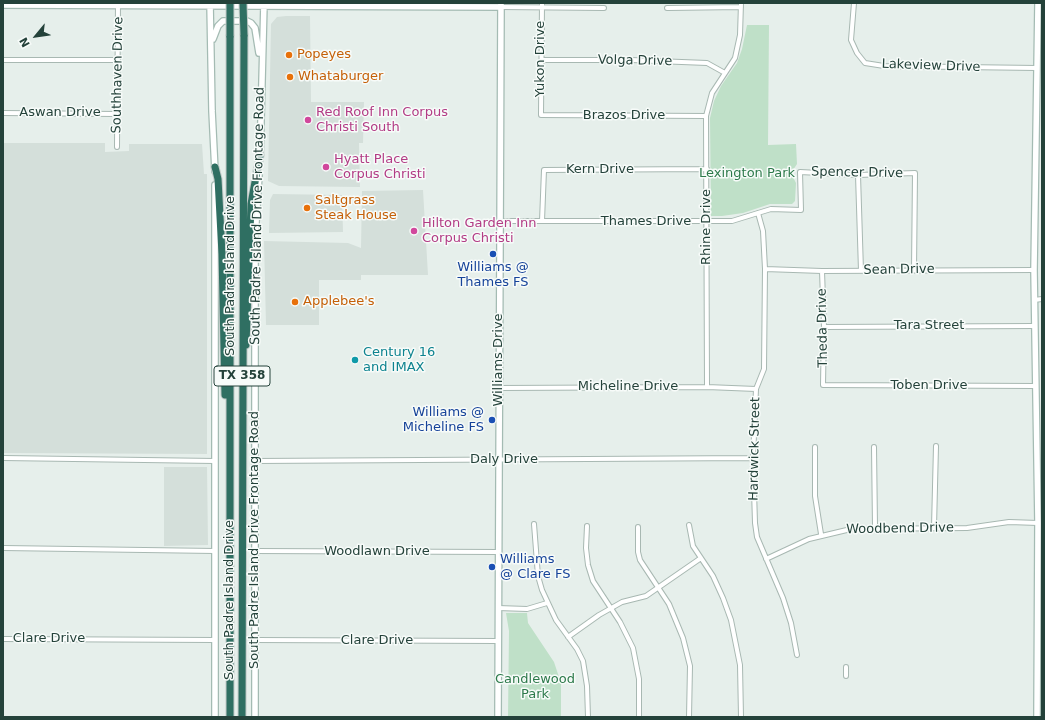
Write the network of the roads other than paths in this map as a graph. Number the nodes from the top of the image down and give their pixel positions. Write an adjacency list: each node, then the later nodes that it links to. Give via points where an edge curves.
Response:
1 (230, 3): 51 (highway, South Padre Island Drive / TX 358, bridge)
2 (244, 3): 45 (highway, South Padre Island Drive / TX 358, bridge)
3 (854, 3): 19 (street, Lakeview Drive, via 851,40 856,53 865,63 884,66)
4 (118, 4): 5 (main road); 7 (main road); 16 (street, Southhaven Drive)
5 (210, 4): 6 (main road); 18 (main road)
6 (264, 4): 8 (main road); 20 (main road, South Padre Island Drive Frontage Road)
7 (3, 5)
8 (363, 5): 9 (main road)
9 (501, 5): 10 (street); 33 (main road, Williams Drive)
10 (542, 5): 13 (street); 17 (street, Yukon Drive)
11 (741, 5): 14 (street); 21 (street, Rhine Drive, via 740,36 735,58)
12 (1039, 7): 19 (main road)
13 (604, 8)
14 (667, 8)
15 (3, 60): 16 (street)
16 (118, 60): 23 (street, Southhaven Drive)
17 (542, 60): 21 (street, Volga Drive, via 707,63); 24 (street, Yukon Drive)
18 (210, 66): 20 (main road, via 213,35 218,26 223,21 247,21 251,23 257,35); 28 (main road)
19 (1037, 68): 39 (main road)
20 (262, 71): 27 (main road, South Padre Island Drive Frontage Road)
21 (725, 73): 25 (street, Rhine Drive, via 712,93)
22 (3, 113): 23 (street, Aswan Drive)
23 (117, 114): 26 (street, Southhaven Drive)
24 (541, 115): 25 (street, Brazos Drive)
25 (706, 116): 29 (street, Rhine Drive)
26 (117, 147)
27 (260, 155): 45 (highway, via 252,204 247,336); 59 (main road, South Padre Island Drive Frontage Road, via 255,238)
28 (215, 167): 51 (highway, via 218,179 222,254 224,384); 57 (main road)
29 (707, 169): 34 (street, Kern Drive, via 544,170); 35 (street, Rhine Drive)
30 (800, 172): 31 (street, Spencer Drive); 32 (street, Thames Drive, via 801,210 771,209)
31 (858, 175): 37 (street); 38 (street, Spencer Drive, via 915,173)
32 (758, 213): 35 (street, Thames Drive, via 732,221); 36 (street, Hardwick Street, via 763,231)
33 (500, 221): 34 (street, Thames Drive); 49 (main road, Williams Drive)
34 (542, 221): 35 (street, Thames Drive)
35 (707, 222): 48 (street, Rhine Drive)
36 (765, 269): 40 (street, Sean Drive); 50 (street, Hardwick Street, via 764,369)
37 (861, 270): 38 (street, Sean Drive); 40 (street, Sean Drive)
38 (914, 270): 39 (street, Sean Drive)
39 (1034, 270): 42 (main road)
40 (822, 271): 44 (street, Theda Drive)
41 (1042, 299): 42 (street)
42 (1034, 300): 43 (main road)
43 (1034, 326): 44 (street, Tara Street); 47 (main road)
44 (824, 327): 46 (street, Theda Drive)
45 (242, 381): 88 (highway, South Padre Island Drive / TX 358)
46 (823, 385): 47 (street, Toben Drive)
47 (1035, 386): 60 (main road)
48 (707, 387): 49 (street, Micheline Drive); 50 (street, Micheline Drive)
49 (499, 388): 58 (main road, Williams Drive)
50 (756, 388): 56 (street, Hardwick Street)
51 (229, 427): 87 (highway, South Padre Island Drive / TX 358)
52 (815, 446): 67 (street, via 815,496)
53 (936, 446): 66 (street)
54 (874, 447): 65 (street)
55 (3, 458): 57 (street)
56 (752, 458): 58 (street, Daly Drive); 73 (street, Hardwick Street, via 757,537)
57 (215, 460): 69 (main road)
58 (499, 460): 59 (street, Daly Drive); 71 (main road, Williams Drive)
59 (254, 461): 70 (main road, South Padre Island Drive Frontage Road)
60 (1038, 523): 66 (street, Woodbend Drive, via 1009,522 967,528); 95 (main road)
61 (534, 524): 75 (street, via 538,576)
62 (587, 526): 77 (street, via 588,564 593,581)
63 (689, 526): 72 (street, via 693,546)
64 (638, 527): 74 (street, via 640,560)
65 (876, 527): 66 (street, Woodbend Drive); 67 (street, Woodbend Drive, via 851,528)
66 (934, 527)
67 (822, 534): 73 (street, Woodbend Drive)
68 (3, 548): 69 (street)
69 (215, 551): 80 (main road)
70 (255, 551): 71 (street, Woodlawn Drive); 81 (main road, South Padre Island Drive Frontage Road)
71 (499, 552): 76 (main road, Williams Drive)
72 (701, 558): 74 (street); 94 (street, via 723,598 731,620 740,665)
73 (766, 559): 83 (street, Hardwick Street, via 783,598)
74 (660, 588): 77 (street, via 646,596 622,602); 93 (street, via 677,621 690,666)
75 (547, 603): 76 (street, via 527,609); 78 (street)
76 (498, 608): 82 (main road, Williams Drive)
77 (611, 608): 78 (street); 92 (street, via 627,634 636,663)
78 (568, 637): 91 (street, via 577,649 586,675)
79 (3, 638): 80 (street, Clare Drive)
80 (215, 640): 86 (main road)
81 (255, 640): 82 (street, Clare Drive); 89 (main road, South Padre Island Drive Frontage Road)
82 (498, 641): 90 (main road, Williams Drive)
83 (797, 655)
84 (846, 668): 85 (street)
85 (846, 676)
86 (215, 717)
87 (230, 717)
88 (242, 717)
89 (255, 717)
90 (498, 717)
91 (588, 717)
92 (639, 717)
93 (690, 717)
94 (740, 717)
95 (1036, 717)

